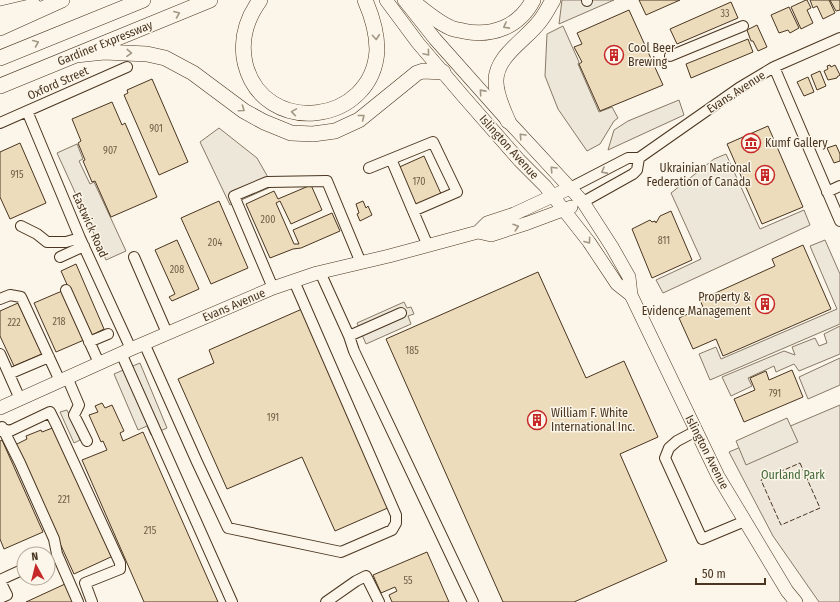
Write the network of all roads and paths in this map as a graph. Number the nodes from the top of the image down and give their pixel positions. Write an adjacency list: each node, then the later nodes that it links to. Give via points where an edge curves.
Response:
1 (58, 0): 12 (highway)
2 (62, 0): 14 (highway)
3 (143, 0): 18 (highway, one-way to 3)
4 (210, 0): 16 (highway, Gardiner Expressway, one-way to 4)
5 (260, 0): 6 (highway, one-way to 5, via 372,16 377,51 369,79 347,102 321,113 299,113 274,104 262,95 247,72 244,35 252,12)
6 (365, 0)
7 (386, 0): 21 (main road, Islington Avenue, one-way to 21)
8 (404, 0): 24 (main road, Islington Avenue, one-way to 8)
9 (411, 0): 10 (highway, one-way to 9, via 518,19 507,27 495,32 477,34 452,28)
10 (533, 0)
11 (553, 0): 24 (highway, via 540,21 507,55 498,70 497,92)
12 (0, 14)
13 (743, 26): 17 (street)
14 (0, 28)
15 (840, 38): 20 (street, Evans Avenue)
16 (76, 55): 21 (highway, one-way to 21, via 104,52 147,54 165,58 193,73 244,111 291,133 335,131 359,120 417,73); 22 (highway, Gardiner Expressway)
17 (670, 56)
18 (0, 58)
19 (127, 67): 23 (street, Oxford Street)
20 (774, 67): 26 (street, Evans Avenue, via 739,88); 31 (street)
21 (443, 72): 32 (main road, Islington Avenue)
22 (0, 86)
23 (27, 111): 25 (street, Oxford Street); 39 (street, Eastwick Road)
24 (508, 121): 30 (main road, Islington Avenue, one-way to 24)
25 (0, 123)
26 (639, 158): 30 (street, Evans Avenue, one-way to 30, via 628,158); 33 (street, Evans Avenue, via 637,170 633,174)
27 (391, 159): 28 (street); 35 (street); 35 (street, via 433,142 457,192)
28 (369, 168)
29 (840, 186): 31 (street)
30 (570, 188): 32 (main road, Evans Avenue); 33 (main road, Islington Avenue)
31 (827, 192): 36 (street)
32 (553, 197): 34 (main road, Islington Avenue); 38 (main road, Evans Avenue, via 487,223)
33 (583, 202): 34 (main road, Evans Avenue); 48 (main road, Islington Avenue, via 629,277)
34 (564, 210): 38 (main road, Evans Avenue, one-way to 34, via 491,235); 48 (main road, Islington Avenue, one-way to 48, via 589,242 616,284)
35 (413, 211): 40 (street)
36 (840, 221)
37 (21, 226): 39 (street, via 47,242)
38 (478, 232): 40 (main road, Evans Avenue)
39 (82, 242): 41 (street); 56 (street, Eastwick Road)
40 (428, 246): 43 (main road, Evans Avenue)
41 (60, 257)
42 (134, 257): 51 (street)
43 (361, 263): 44 (main road, Evans Avenue); 46 (street, via 327,181 267,182 234,196)
44 (320, 272): 45 (main road, Evans Avenue); 53 (street)
45 (294, 281): 46 (main road, Evans Avenue); 55 (street, via 396,515 396,523 392,530 340,552 228,528)
46 (273, 288): 51 (main road, Evans Avenue)
47 (66, 290): 54 (street)
48 (631, 295): 65 (main road, Islington Avenue)
49 (0, 299): 58 (street, via 10,295 21,297)
50 (401, 313): 53 (street)
51 (167, 333): 55 (main road, Evans Avenue)
52 (108, 334): 54 (street)
53 (349, 336): 78 (street)
54 (89, 342): 59 (street)
55 (144, 343): 56 (main road, Evans Avenue)
56 (126, 351): 59 (main road, Evans Avenue); 75 (street, Eastwick Road)
57 (0, 354): 60 (street)
58 (49, 357): 60 (street); 61 (street)
59 (99, 363): 61 (main road, Evans Avenue)
60 (9, 374): 62 (street)
61 (64, 379): 62 (main road, Evans Avenue); 66 (street, via 79,406 74,415)
62 (20, 399): 63 (main road, Evans Avenue)
63 (0, 408)
64 (1, 428): 68 (street, via 54,539); 74 (street, via 10,431 50,412 120,563 120,569 84,584)
65 (696, 431): 67 (main road, Islington Avenue, via 718,476); 67 (street, via 669,448 665,458 702,539)
66 (87, 441)
67 (745, 520): 79 (main road, Islington Avenue)
68 (54, 546)
69 (56, 562): 73 (street)
70 (16, 573): 71 (street)
71 (0, 580): 72 (street, via 7,596)
72 (0, 598)
73 (78, 602)
74 (92, 602)
75 (232, 602)
76 (326, 602): 77 (street, via 366,576)
77 (378, 602)
78 (473, 602)
79 (796, 602)

